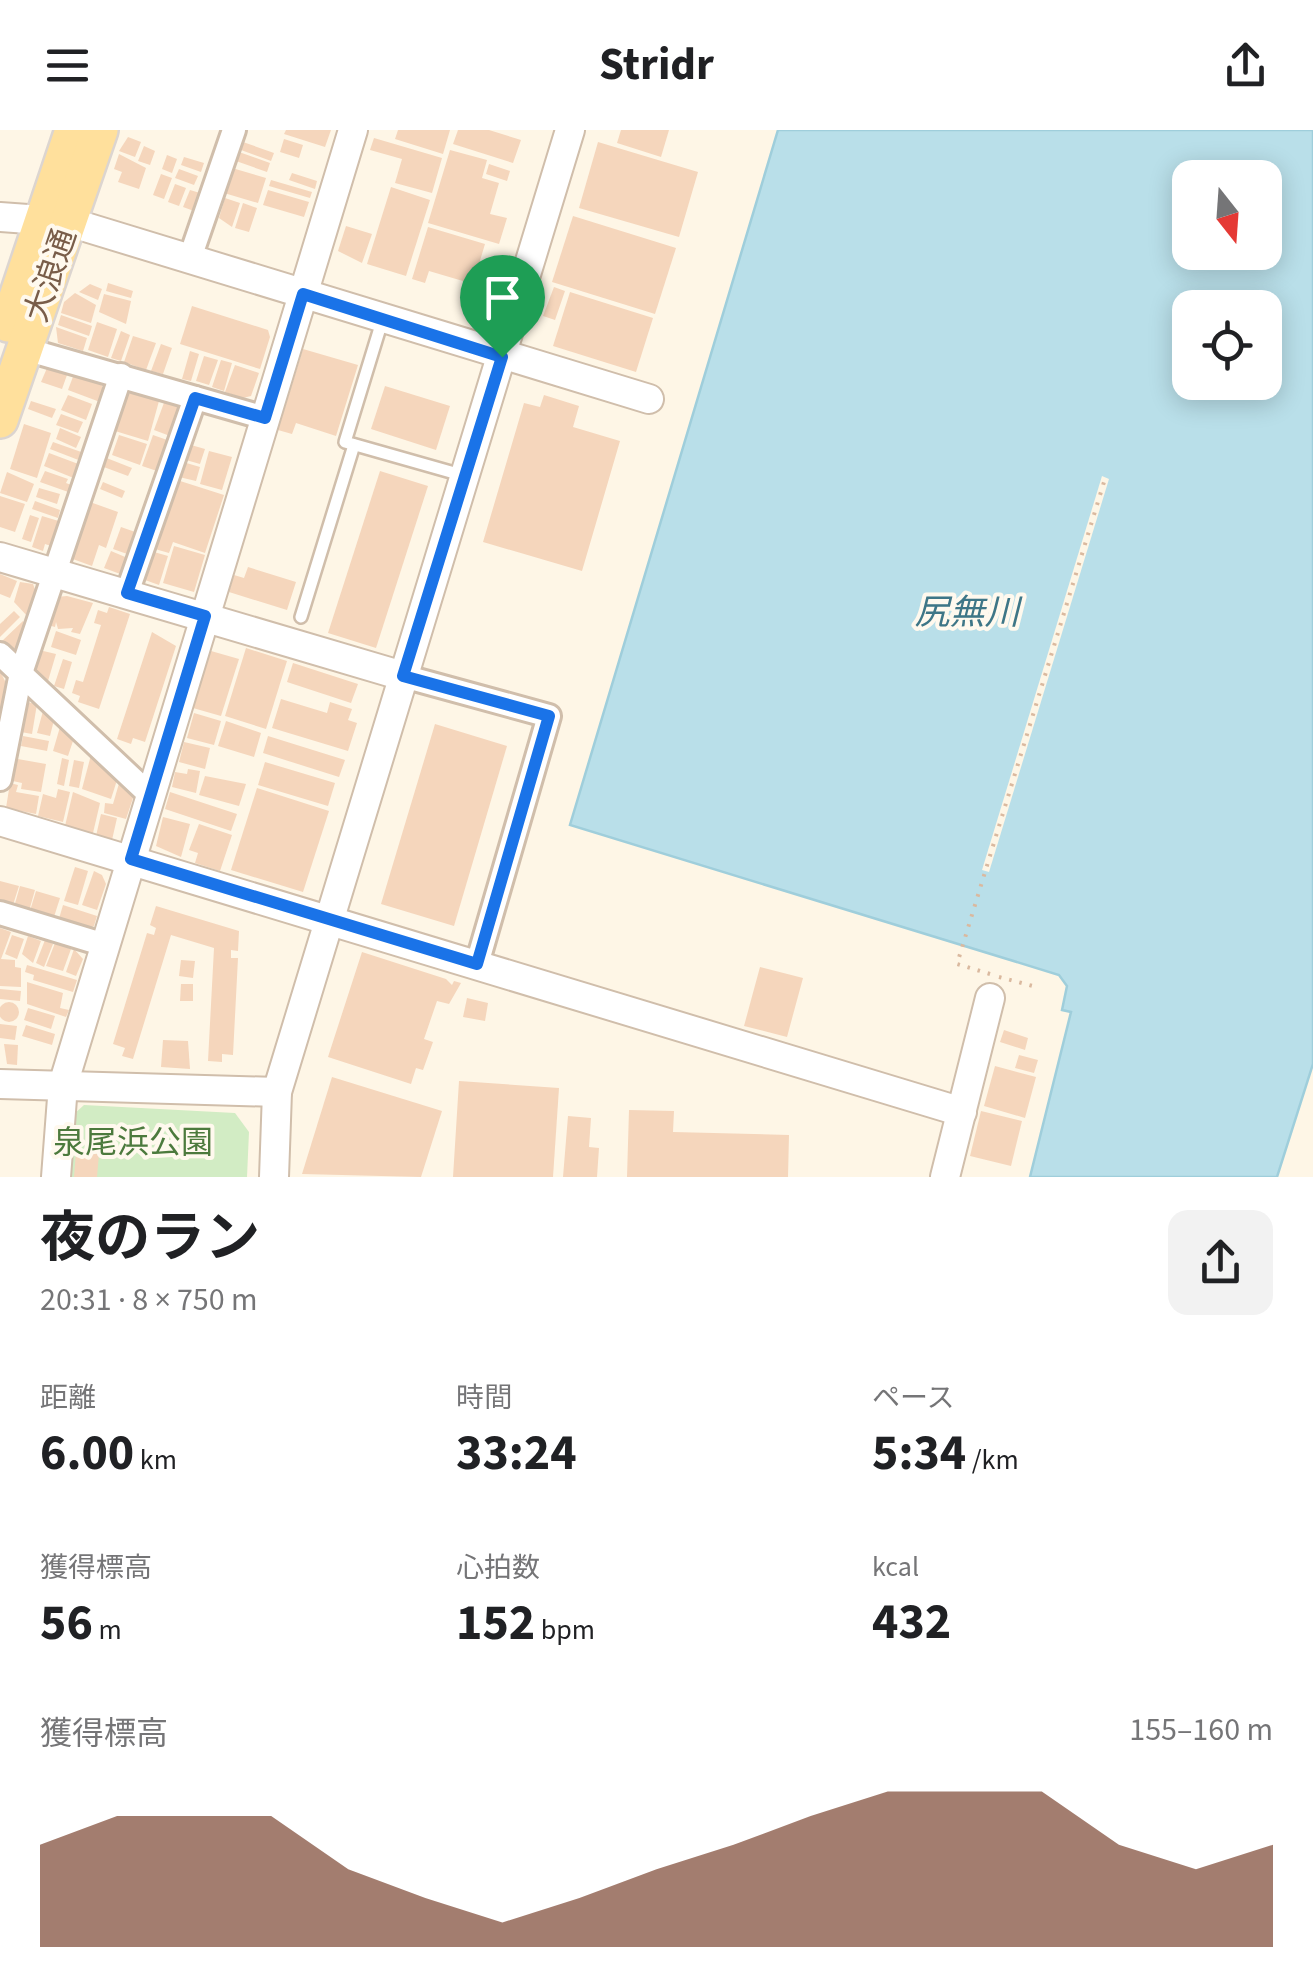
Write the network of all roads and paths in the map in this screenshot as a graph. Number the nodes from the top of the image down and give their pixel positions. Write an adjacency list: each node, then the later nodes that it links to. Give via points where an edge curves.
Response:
1 (74, 130): 7 (main road, 大浪通)
2 (100, 130): 7 (main road, 大浪通)
3 (234, 130): 8 (street)
4 (353, 130): 9 (street)
5 (570, 130): 12 (street)
6 (0, 218): 7 (street)
7 (55, 221): 8 (street); 11 (main road, 大浪通)
8 (190, 258): 9 (street)
9 (303, 294): 10 (street); 16 (street)
10 (384, 318): 12 (street); 18 (lane, via 345,442)
11 (12, 349): 13 (street); 17 (main road, 大浪通)
12 (502, 357): 15 (street); 19 (street)
13 (121, 375): 14 (street); 22 (street)
14 (195, 398): 16 (street); 23 (street)
15 (648, 399)
16 (265, 418): 24 (street)
17 (0, 420)
18 (354, 445): 19 (lane); 25 (lane)
19 (465, 476): 28 (street)
20 (1104, 482): 37 (path)
21 (0, 556): 22 (street)
22 (55, 572): 23 (street); 27 (street)
23 (127, 593): 24 (street)
24 (205, 616): 28 (street); 30 (street)
25 (301, 617)
26 (0, 654): 27 (street)
27 (22, 673): 29 (street); 30 (street)
28 (403, 676): 34 (street); 36 (street, via 549,716)
29 (0, 779)
30 (150, 796): 32 (street)
31 (0, 821): 32 (street)
32 (131, 859): 34 (street); 35 (street)
33 (0, 913): 35 (street)
34 (330, 920): 36 (street); 41 (street)
35 (105, 944): 40 (street)
36 (477, 964): 42 (street)
37 (957, 964)
38 (990, 998): 42 (street)
39 (0, 1084): 40 (street)
40 (63, 1085): 41 (street); 43 (street)
41 (278, 1092): 44 (street)
42 (962, 1112): 45 (street)
43 (56, 1177)
44 (274, 1177)
45 (945, 1177)

